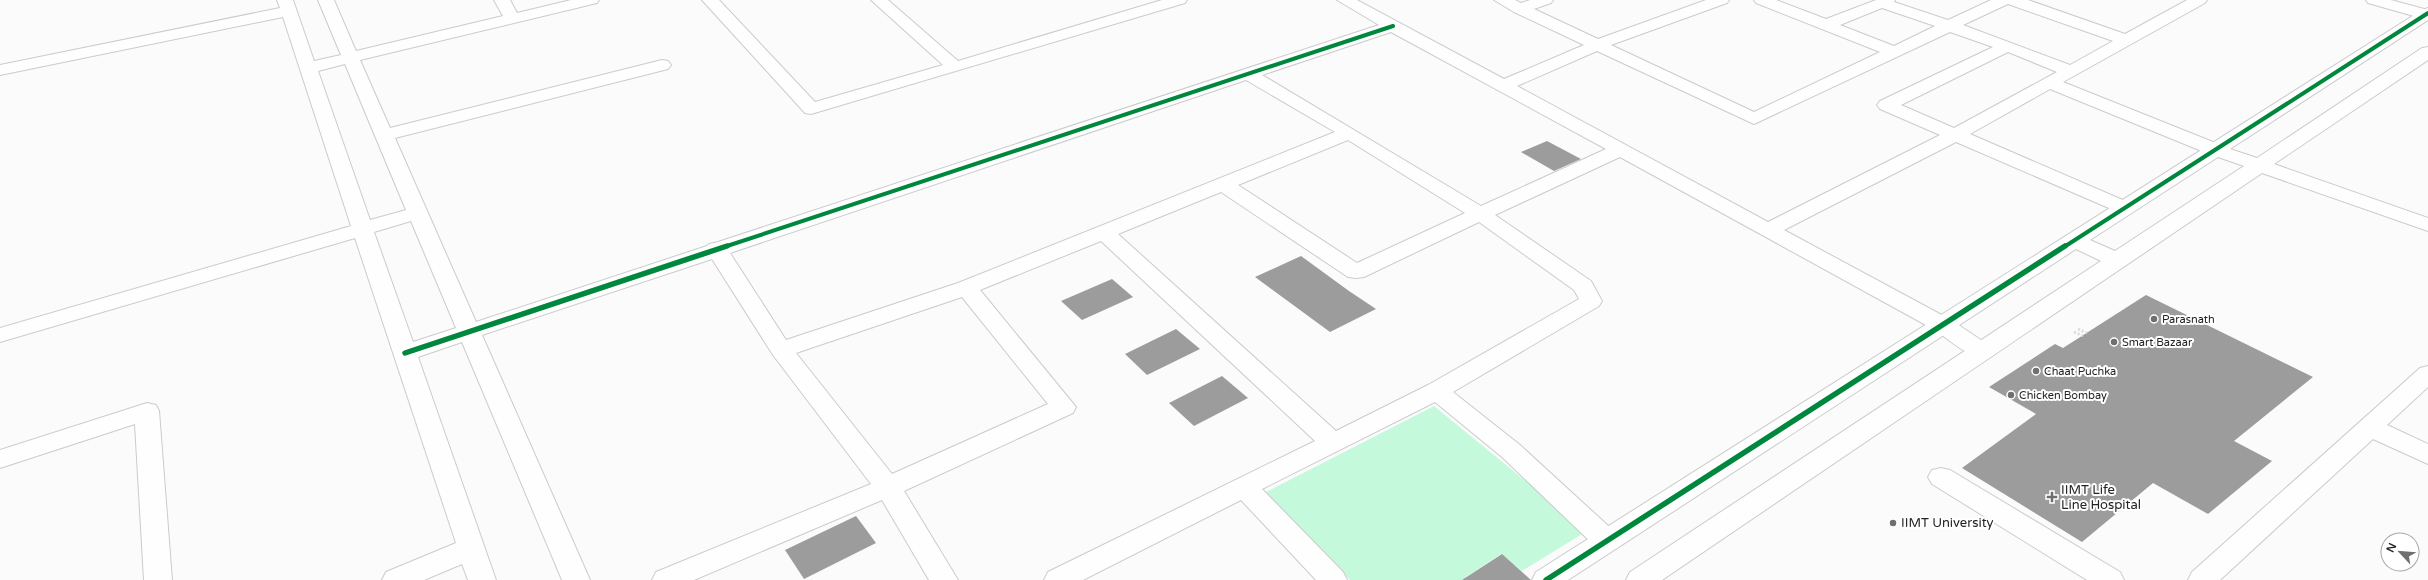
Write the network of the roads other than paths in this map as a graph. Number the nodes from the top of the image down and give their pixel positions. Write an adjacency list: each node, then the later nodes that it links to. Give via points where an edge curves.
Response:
1 (326, 0): 29 (street)
2 (502, 0): 20 (street)
3 (592, 0): 20 (street)
4 (710, 0): 31 (street, via 811,109)
5 (879, 0): 31 (street)
6 (1179, 0): 31 (street)
7 (1345, 0): 23 (street)
8 (1502, 0): 18 (street)
9 (1545, 0): 18 (street)
10 (1721, 0): 25 (street)
11 (1762, 0): 21 (street)
12 (2003, 0): 22 (street)
13 (2013, 0): 24 (street)
14 (2198, 0): 24 (street)
15 (2374, 0): 19 (street)
16 (1885, 1): 21 (street); 22 (street)
17 (287, 5): 32 (street); 33 (street)
18 (1520, 9): 25 (street)
19 (2427, 14): 42 (street)
20 (513, 19): 29 (street)
21 (1826, 25): 27 (street)
22 (1950, 25): 26 (street); 27 (street)
23 (1393, 26): 35 (street); 37 (street)
24 (2126, 40): 34 (street)
25 (1597, 45): 27 (street, via 1754,119); 37 (street)
26 (2007, 46): 34 (street); 40 (street, via 1886,105)
27 (1894, 52)
28 (2428, 52): 43 (street)
29 (351, 58): 32 (street); 39 (street)
30 (662, 65): 39 (street)
31 (955, 67)
32 (307, 68): 49 (street)
33 (0, 70)
34 (2071, 71): 36 (street)
35 (1248, 74): 38 (street); 53 (street)
36 (2050, 83): 40 (street); 42 (street)
37 (1503, 86): 41 (street)
38 (1349, 133): 44 (street); 47 (street)
39 (384, 135): 46 (street)
40 (1955, 136): 45 (street); 50 (street)
41 (1620, 150): 47 (street); 50 (street)
42 (2216, 150): 43 (street); 45 (street)
43 (2260, 165): 48 (street); 54 (street)
44 (1223, 184): 47 (street, via 1356,272); 51 (street)
45 (2125, 208): 52 (street)
46 (418, 213): 49 (street); 57 (street)
47 (1480, 214): 63 (street, via 1582,286 1590,301)
48 (2428, 225)
49 (363, 229): 58 (street); 61 (street)
50 (1768, 230): 56 (street)
51 (1104, 232): 55 (street); 65 (street)
52 (2074, 241): 54 (street); 56 (street)
53 (716, 248): 57 (street); 59 (street)
54 (2118, 260): 60 (street)
55 (966, 288): 59 (street); 69 (street, via 1064,407)
56 (1943, 325): 60 (street); 71 (street)
57 (469, 332): 61 (street); 76 (street)
58 (0, 335)
59 (781, 350): 69 (street)
60 (1982, 351): 82 (street)
61 (405, 353): 72 (street)
62 (2428, 374): 64 (street)
63 (1437, 390): 65 (street); 71 (street, via 1516,456)
64 (2370, 427): 66 (street); 84 (street)
65 (1333, 443): 70 (street)
66 (2428, 455)
67 (0, 459): 73 (street, via 147,411)
68 (1941, 477): 83 (street)
69 (888, 487): 77 (street); 78 (street)
70 (1244, 487): 79 (street); 80 (street)
71 (1607, 541): 81 (street)
72 (470, 548): 74 (street); 75 (street)
73 (158, 580)
74 (396, 580)
75 (482, 580)
76 (576, 580)
77 (666, 580)
78 (944, 580)
79 (1058, 580)
80 (1333, 580)
81 (1546, 580)
82 (1640, 580)
83 (2110, 580)
84 (2202, 580)

